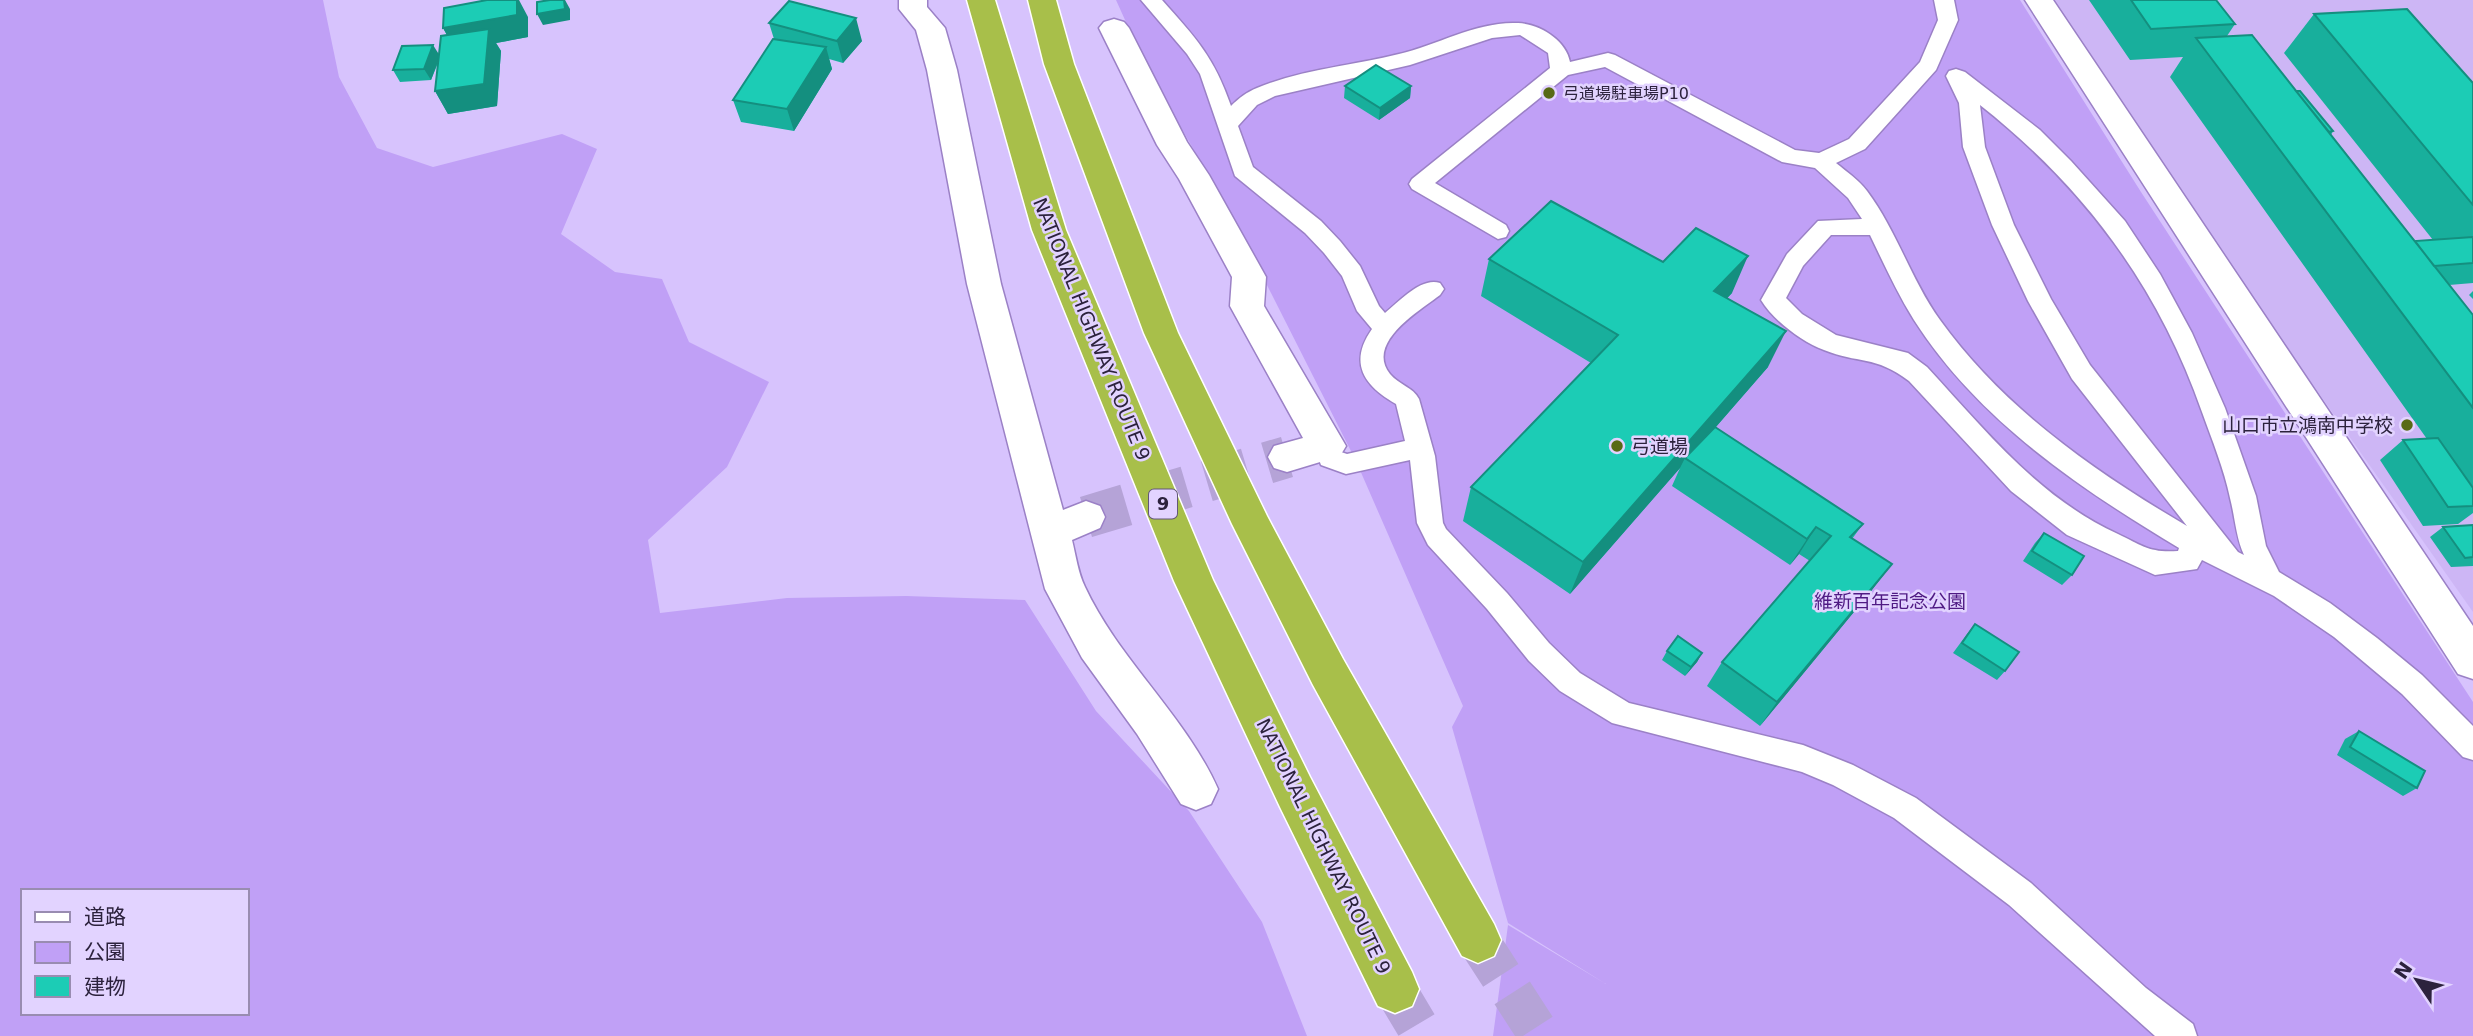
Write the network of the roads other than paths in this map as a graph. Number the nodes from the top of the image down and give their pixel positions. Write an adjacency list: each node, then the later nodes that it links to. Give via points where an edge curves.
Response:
1 (913, 0): 21 (street, via 914,9 930,28 942,70 984,284)
2 (981, 0): 29 (highway, NATIONAL HIGHWAY ROUTE 9 / 9, via 1049,230 1194,581)
3 (1042, 0): 28 (highway, via 1059,64 1161,333 1321,660)
4 (1151, 0): 11 (lane, via 1205,66)
5 (1944, 0): 8 (lane, via 1948,20)
6 (2039, 0): 25 (street)
7 (1114, 28): 17 (street, via 1173,145 1249,277 1247,306)
8 (1929, 65): 10 (lane); 12 (lane, via 1857,144)
9 (1561, 70): 11 (lane, via 1558,50 1541,38 1523,29 1503,31 1268,91 1245,102); 12 (lane, via 1608,60 1790,158); 14 (lane, via 1420,184)
10 (1958, 77): 23 (lane, via 1969,103 1974,147 2003,225 2040,300 2081,372); 24 (lane, via 2032,135 2063,166 2117,227 2152,281 2213,408 2243,496 2253,546)
11 (1228, 125): 16 (lane, via 1243,171 1332,247 1352,272 1369,311)
12 (1821, 161): 13 (lane, via 1858,195)
13 (1878, 227): 22 (lane, via 1916,303 1994,400 2079,471); 22 (lane, via 1826,227 1806,244 1779,280 1773,300 1830,343 1899,360 1918,374 2020,484 2076,527 2155,564 2188,561)
14 (1498, 231)
15 (1432, 289): 16 (lane)
16 (1384, 327): 18 (lane, via 1370,352 1373,369 1384,384 1407,399)
17 (1327, 446): 18 (lane, via 1331,458 1346,464); 19 (street)
18 (1420, 447): 30 (lane, via 1430,523 1437,537 1570,682 1622,714 1803,759 1906,808 2020,894)
19 (1287, 457)
20 (1086, 517): 21 (street)
21 (1051, 532): 27 (street, via 1065,589 1096,645)
22 (2194, 542): 23 (lane)
23 (2228, 558): 24 (lane)
24 (2270, 581): 26 (lane, via 2342,626 2410,683)
25 (2473, 661)
26 (2473, 747)
27 (1196, 789)
28 (1478, 940)
29 (1395, 989)
30 (2181, 1036)

